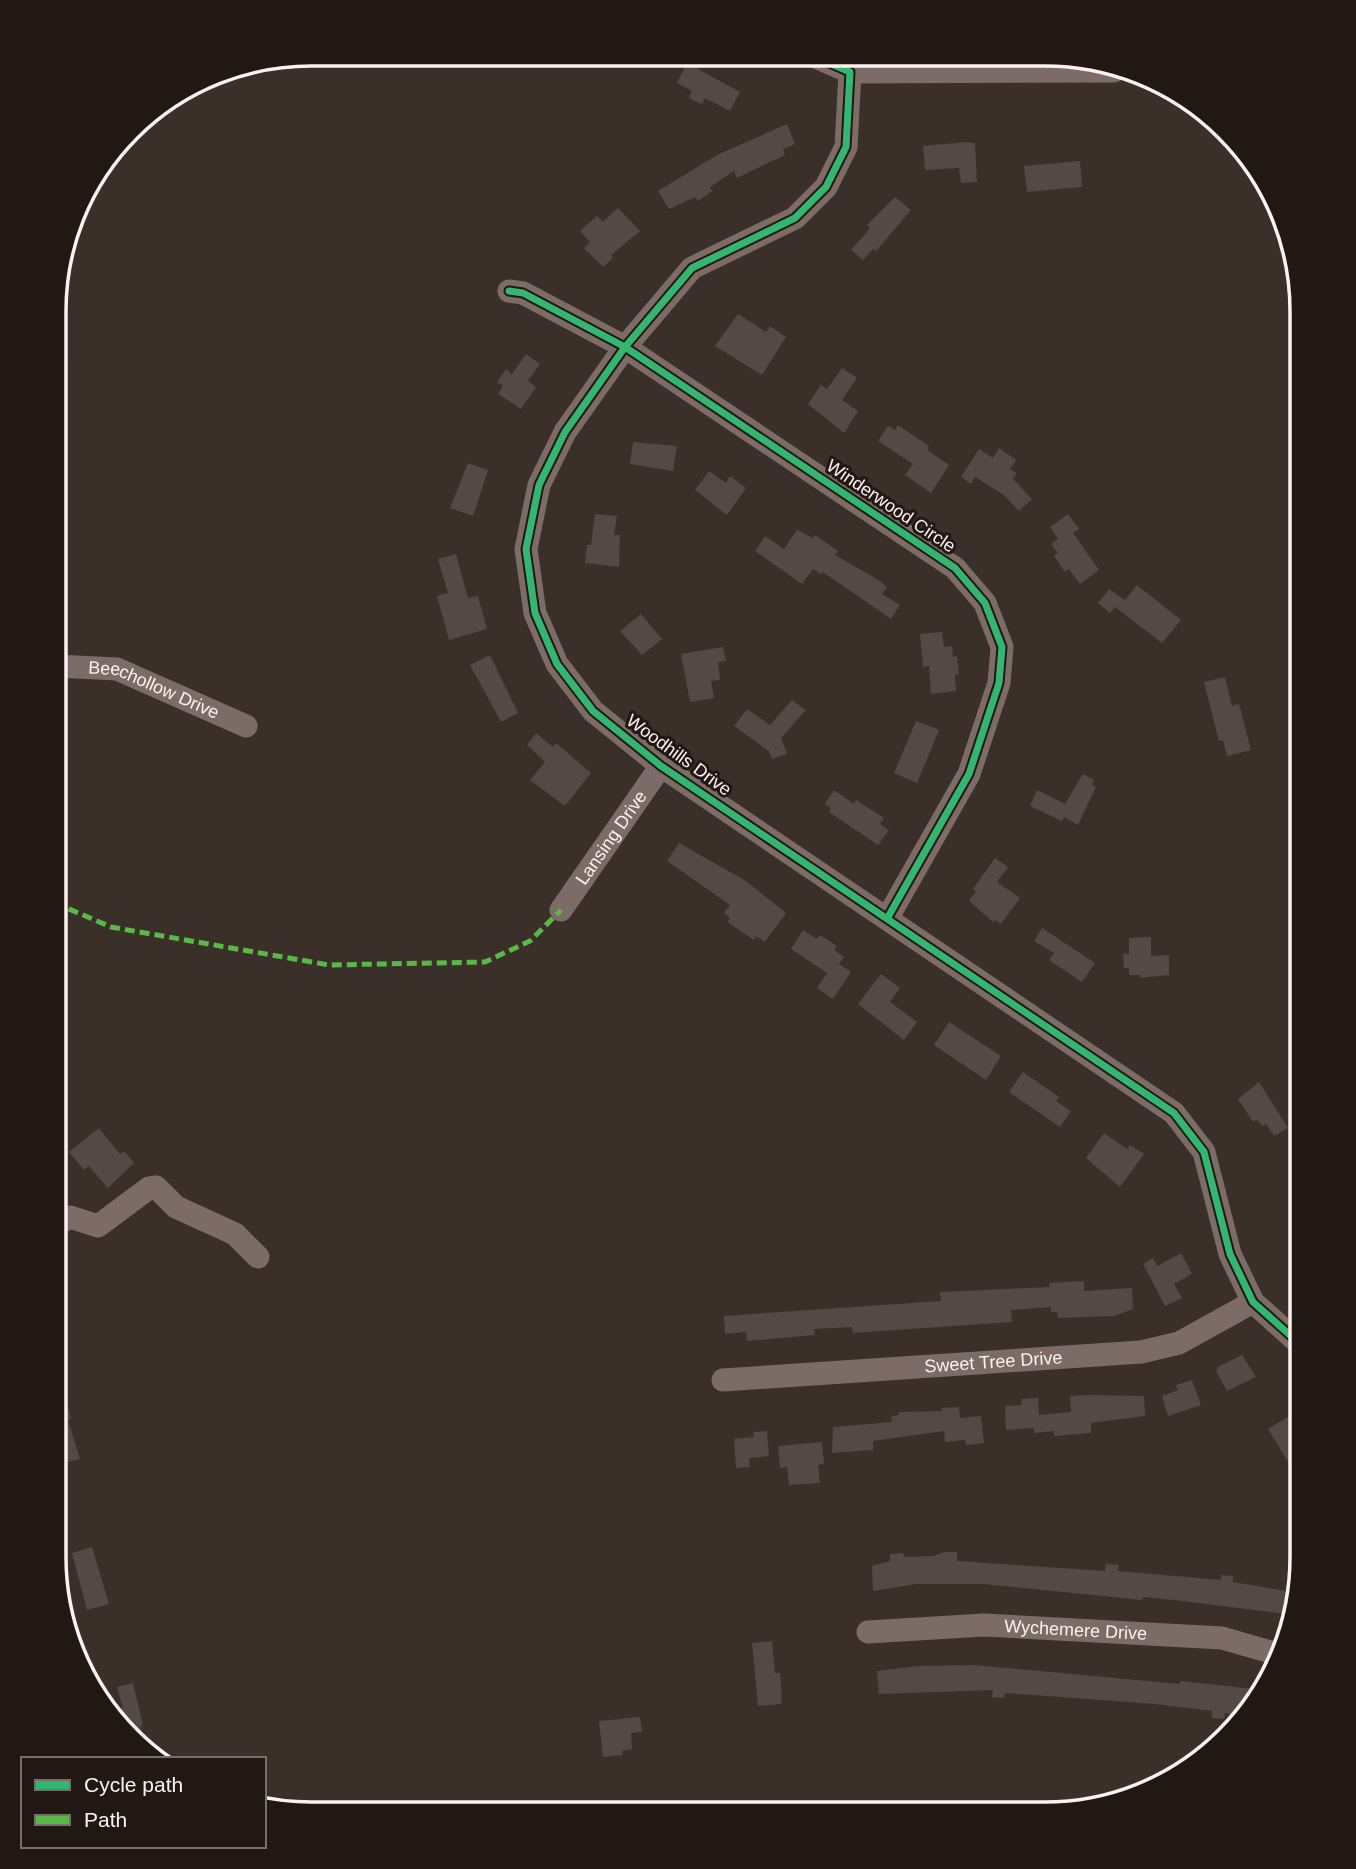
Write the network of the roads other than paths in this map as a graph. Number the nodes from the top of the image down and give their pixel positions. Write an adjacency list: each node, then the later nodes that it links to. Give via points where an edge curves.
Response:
1 (836, 66): 3 (street)
2 (1088, 71): 3 (street)
3 (850, 72): 5 (street, Woodhills Drive, via 846,147 826,187 795,218 692,268)
4 (509, 291): 5 (street, Winderwood Circle, via 523,293)
5 (625, 347): 8 (street, Woodhills Drive, via 565,432 539,485 526,549 535,613 557,664 593,710); 10 (street, Winderwood Circle, via 955,568 985,603 1002,647 999,684 969,774)
6 (66, 666): 7 (street, Beechollow Drive, via 117,669)
7 (246, 726)
8 (661, 766): 9 (street, Lansing Drive); 10 (street, Woodhills Drive)
9 (561, 910)
10 (888, 917): 13 (street, Woodhills Drive, via 1174,1113 1204,1152 1230,1254)
11 (66, 1219): 12 (street, via 98,1226 156,1187 176,1207 235,1234)
12 (258, 1256)
13 (1253, 1302): 14 (street, Woodhills Drive); 15 (street, Sweet Tree Drive, via 1179,1343 1151,1351)
14 (1289, 1334)
15 (723, 1380)
16 (868, 1632): 17 (street, Wychemere Drive, via 984,1625 1222,1638)
17 (1270, 1652)

